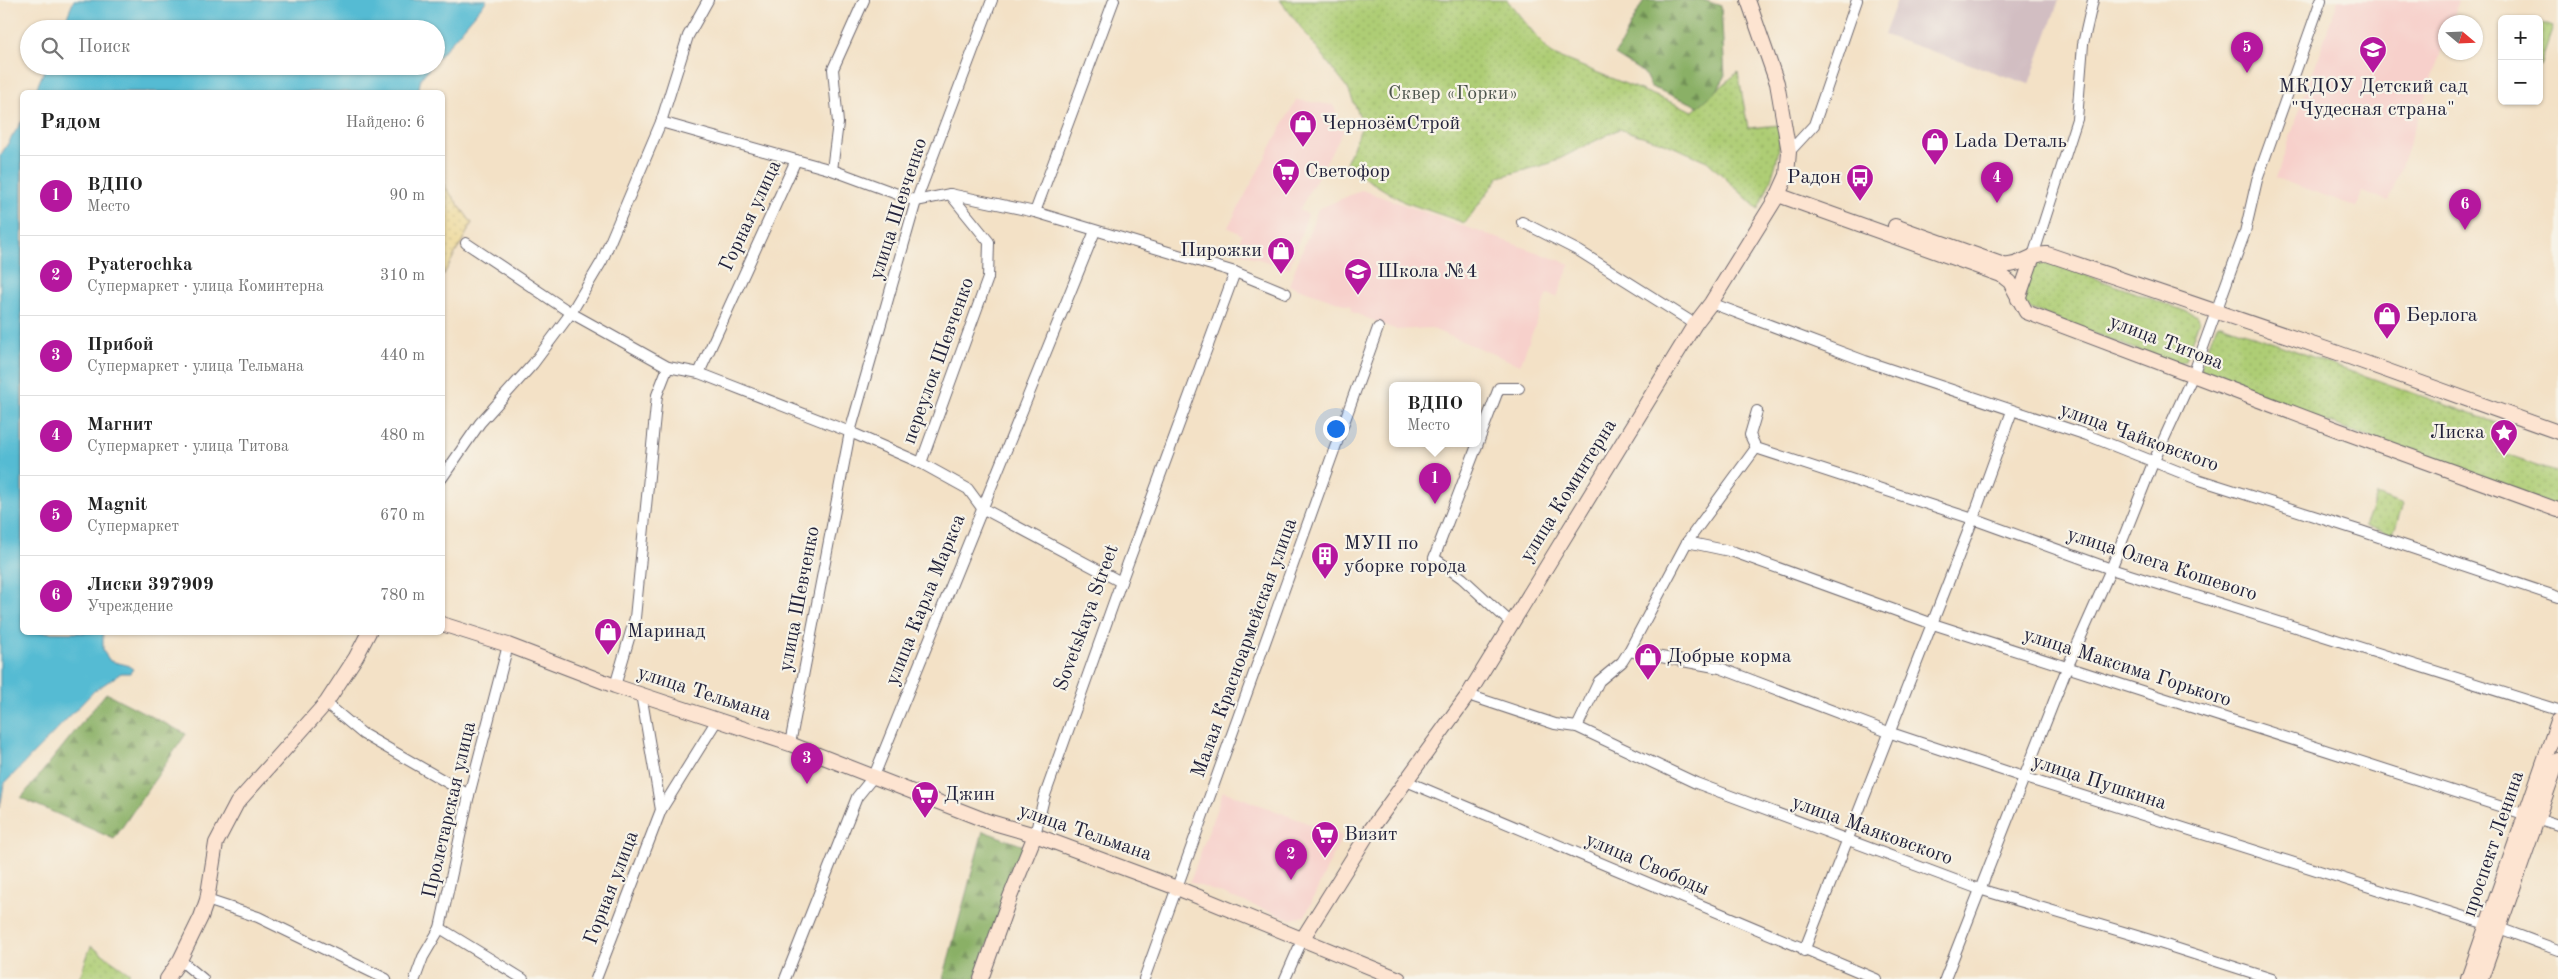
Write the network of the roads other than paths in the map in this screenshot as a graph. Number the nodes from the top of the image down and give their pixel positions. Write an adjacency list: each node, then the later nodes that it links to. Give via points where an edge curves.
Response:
1 (708, 0): 9 (street, via 688,36)
2 (864, 0): 12 (street, via 833,69 838,123)
3 (992, 0): 15 (street, улица Шевченко)
4 (1114, 0): 16 (street)
5 (1748, 0): 10 (street, улица Коминтерна, via 1777,83)
6 (1857, 0): 10 (street, via 1814,125)
7 (2093, 0): 20 (street, via 2083,44 2078,119 2040,238)
8 (2321, 0): 25 (street, via 2257,180 2245,232)
9 (661, 122): 11 (street); 26 (street, via 602,261)
10 (1789, 152): 13 (street, улица Коминтерна, via 1787,175)
11 (796, 160): 12 (street, Горная улица); 30 (street, Горная улица)
12 (832, 170): 15 (street, Горная улица)
13 (1780, 191): 20 (street, via 2004,265 2011,266); 23 (street, улица Титова, via 2001,275 2010,282); 24 (street, улица Коминтерна)
14 (950, 194): 15 (street); 16 (street); 40 (street, переулок Шевченко, via 989,242 988,278)
15 (916, 201): 35 (street, улица Шевченко)
16 (1035, 212): 18 (street)
17 (1522, 222): 27 (street, via 1579,251)
18 (1096, 231): 21 (street); 43 (street, улица Карла Маркса)
19 (466, 243): 26 (street)
20 (2040, 255): 23 (street); 25 (street)
21 (1235, 272): 22 (street); 48 (street, Sovetskaya Street)
22 (1286, 293)
23 (2018, 299): 31 (street, улица Титова, via 2026,312)
24 (1711, 303): 27 (street, улица Коминтерна); 34 (street, улица Чайковского, via 1865,361)
25 (2217, 311): 31 (street); 36 (street)
26 (572, 313): 29 (street); 42 (street, via 533,364 480,423)
27 (1695, 324): 50 (street, улица Коминтерна)
28 (1378, 328): 77 (street, Малая Красноармейская улица)
29 (668, 367): 30 (street); 57 (street, via 656,396 635,618)
30 (699, 373): 35 (street)
31 (2193, 375): 41 (street); 44 (street, улица Титова)
32 (1519, 388): 37 (street, via 1499,388)
33 (1758, 411): 39 (street, via 1750,435)
34 (2012, 411): 41 (street, улица Чайковского, via 2087,435); 45 (street)
35 (850, 432): 40 (street); 66 (street, улица Шевченко)
36 (2558, 432)
37 (1481, 435)
38 (1476, 447): 50 (street, via 1434,558 1462,578)
39 (1756, 448): 45 (street, улица Олега Кошевого); 46 (street)
40 (921, 463): 43 (street, via 968,489)
41 (2153, 463): 47 (street); 49 (street, улица Чайковского)
42 (445, 474)
43 (982, 508): 48 (street); 68 (street, улица Карла Маркса)
44 (2558, 510)
45 (1973, 519): 47 (street, улица Олега Кошевого); 51 (street)
46 (1687, 542): 51 (street, улица Максима Горького, via 1734,552); 55 (street)
47 (2111, 569): 56 (street); 61 (street, улица Олега Кошевого)
48 (1121, 582): 75 (street, Sovetskaya Street, via 1044,798)
49 (2558, 597)
50 (1511, 622): 59 (street, улица Коминтерна)
51 (1933, 624): 56 (street, улица Максима Горького); 65 (street)
52 (445, 625): 54 (street, улица Тельмана)
53 (367, 635): 60 (street)
54 (508, 644): 57 (street, улица Тельмана); 71 (street, Пролетарская улица)
55 (1629, 651): 64 (street, via 1622,662 1599,681); 65 (street, улица Пушкина, via 1720,668)
56 (2068, 668): 69 (street); 73 (street, улица Максима Горького)
57 (614, 686): 58 (street, улица Тельмана)
58 (641, 694): 62 (street, улица Тельмана); 72 (street)
59 (1468, 695): 64 (street, улица Маяковского, via 1555,724); 70 (street, улица Коминтерна)
60 (326, 703): 71 (street, via 363,734); 79 (street, via 237,803 216,843)
61 (2558, 710)
62 (717, 720): 66 (street, улица Тельмана); 72 (street, Горная улица)
63 (2558, 721): 73 (street, проспект Ленина)
64 (1577, 727): 76 (street, улица Маяковского, via 1696,783)
65 (1891, 733): 69 (street, улица Пушкина); 76 (street)
66 (790, 744): 68 (street, улица Тельмана)
67 (2558, 760): 73 (street, проспект Ленина)
68 (874, 776): 75 (street, улица Тельмана, via 987,821); 92 (street, улица Карла Маркса, via 857,797)
69 (2026, 778): 78 (street); 80 (street, улица Пушкина)
70 (1406, 781): 82 (street, улица Коминтерна, via 1369,832); 84 (street, улица Свободы)
71 (469, 795): 81 (street, Пролетарская улица)
72 (661, 810): 91 (street, Горная улица)
73 (2532, 816): 74 (street, улица Максима Горького); 80 (street, проспект Ленина)
74 (2558, 825)
75 (1035, 835): 77 (street, улица Тельмана); 93 (street, Sovetskaya Street)
76 (1848, 840): 78 (street, улица Маяковского); 84 (street)
77 (1178, 888): 82 (street, улица Тельмана); 94 (street, Малая Красноармейская улица)
78 (1979, 889): 98 (street); 99 (street, улица Маяковского)
79 (207, 900): 85 (street); 88 (street, via 258,917)
80 (2493, 926): 83 (street, улица Пушкина); 100 (street, проспект Ленина); 101 (street, проспект Ленина)
81 (440, 928): 89 (street, Пролетарская улица, via 423,957); 90 (street)
82 (1303, 938): 95 (street, улица Коминтерна); 96 (street, улица Тельмана)
83 (2558, 950)
84 (1804, 951): 97 (street, улица Свободы)
85 (180, 960): 86 (street); 87 (street)
86 (167, 979)
87 (202, 979)
88 (386, 979)
89 (415, 979)
90 (523, 979)
91 (596, 979)
92 (785, 979)
93 (982, 979)
94 (1144, 979)
95 (1285, 979)
96 (1399, 979)
97 (1876, 979)
98 (1945, 979)
99 (2272, 979)
100 (2468, 979)
101 (2481, 979)

